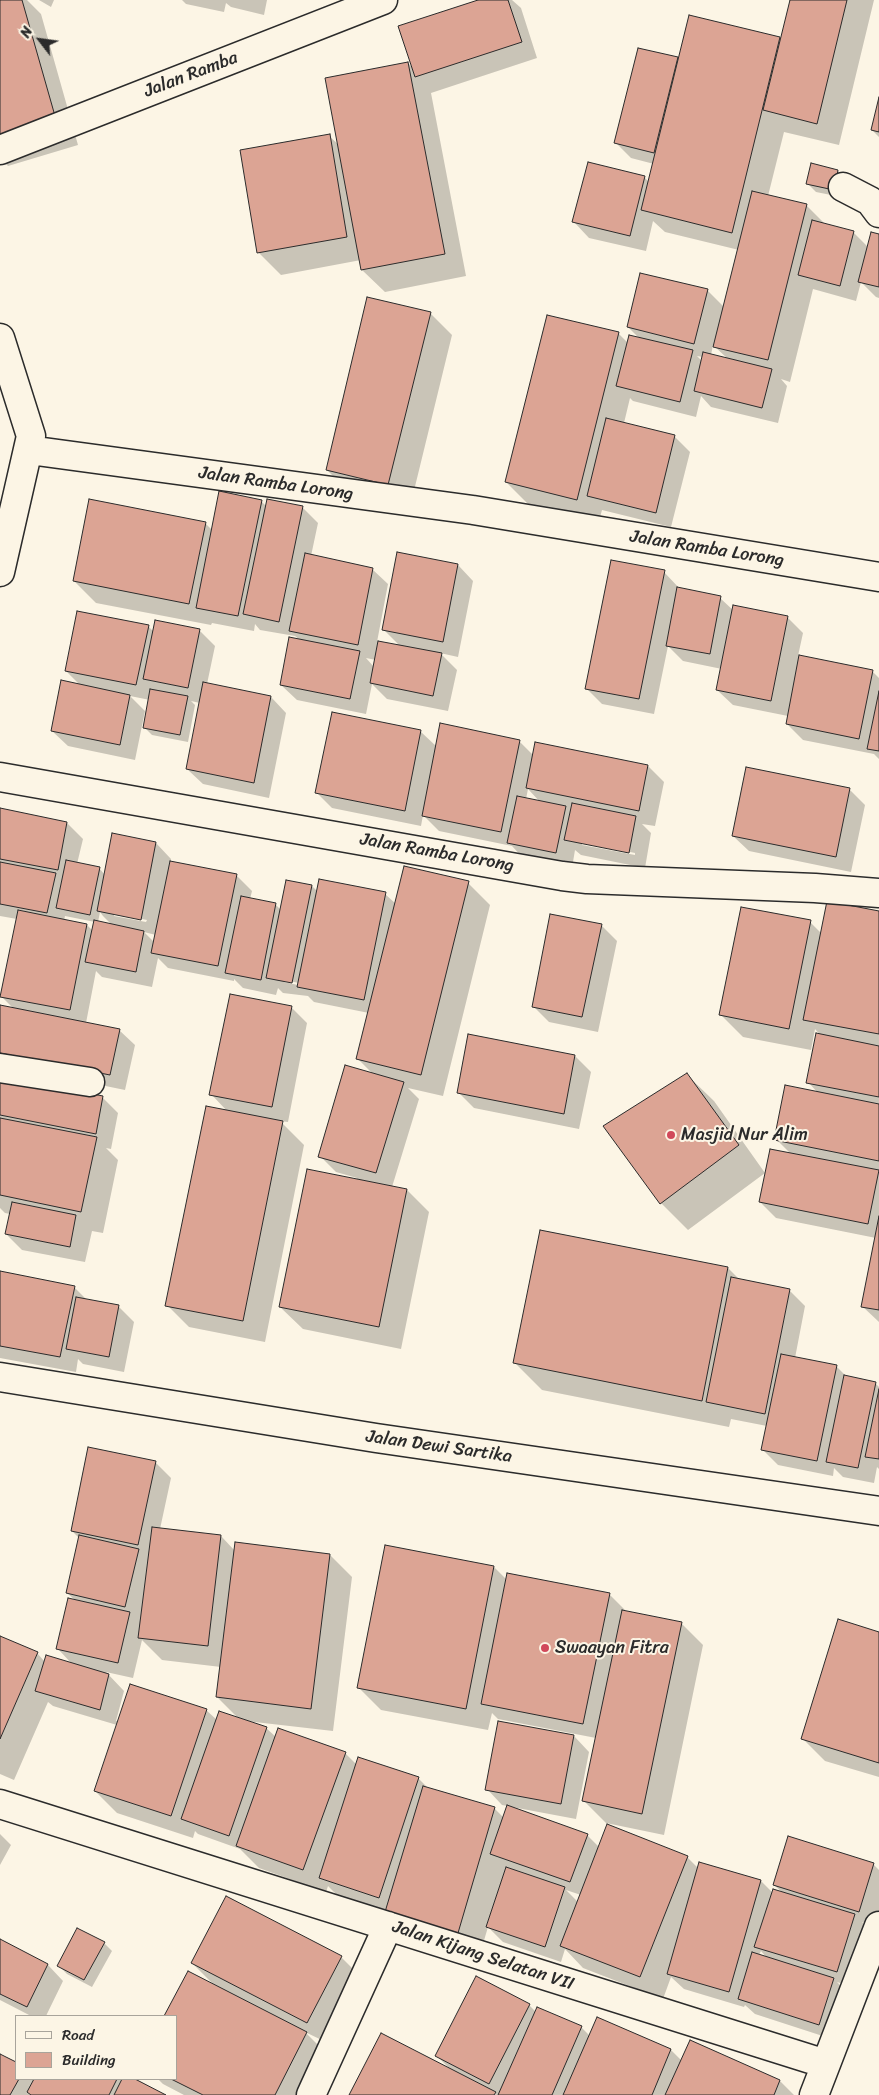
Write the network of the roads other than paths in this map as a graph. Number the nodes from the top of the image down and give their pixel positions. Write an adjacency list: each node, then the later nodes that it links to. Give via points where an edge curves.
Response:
1 (382, 0): 2 (street, Jalan Ramba)
2 (0, 150)
3 (842, 187): 4 (street, via 870,201)
4 (879, 213)
5 (0, 338): 6 (street, via 30,428)
6 (29, 450): 7 (street); 8 (street, Jalan Ramba Lorong, via 473,510)
7 (0, 572)
8 (879, 577)
9 (0, 777): 10 (street, Jalan Ramba Lorong, via 562,876)
10 (879, 893)
11 (0, 1068): 12 (street)
12 (90, 1082)
13 (0, 1377): 14 (street, Jalan Dewi Sartika, via 376,1438)
14 (879, 1511)
15 (0, 1804): 16 (street, Jalan Kijang Selatan VII)
16 (388, 1926): 18 (street, Jalan Kijang Selatan VII); 19 (street)
17 (879, 1926): 18 (street)
18 (826, 2064): 20 (street)
19 (311, 2095)
20 (814, 2095)

